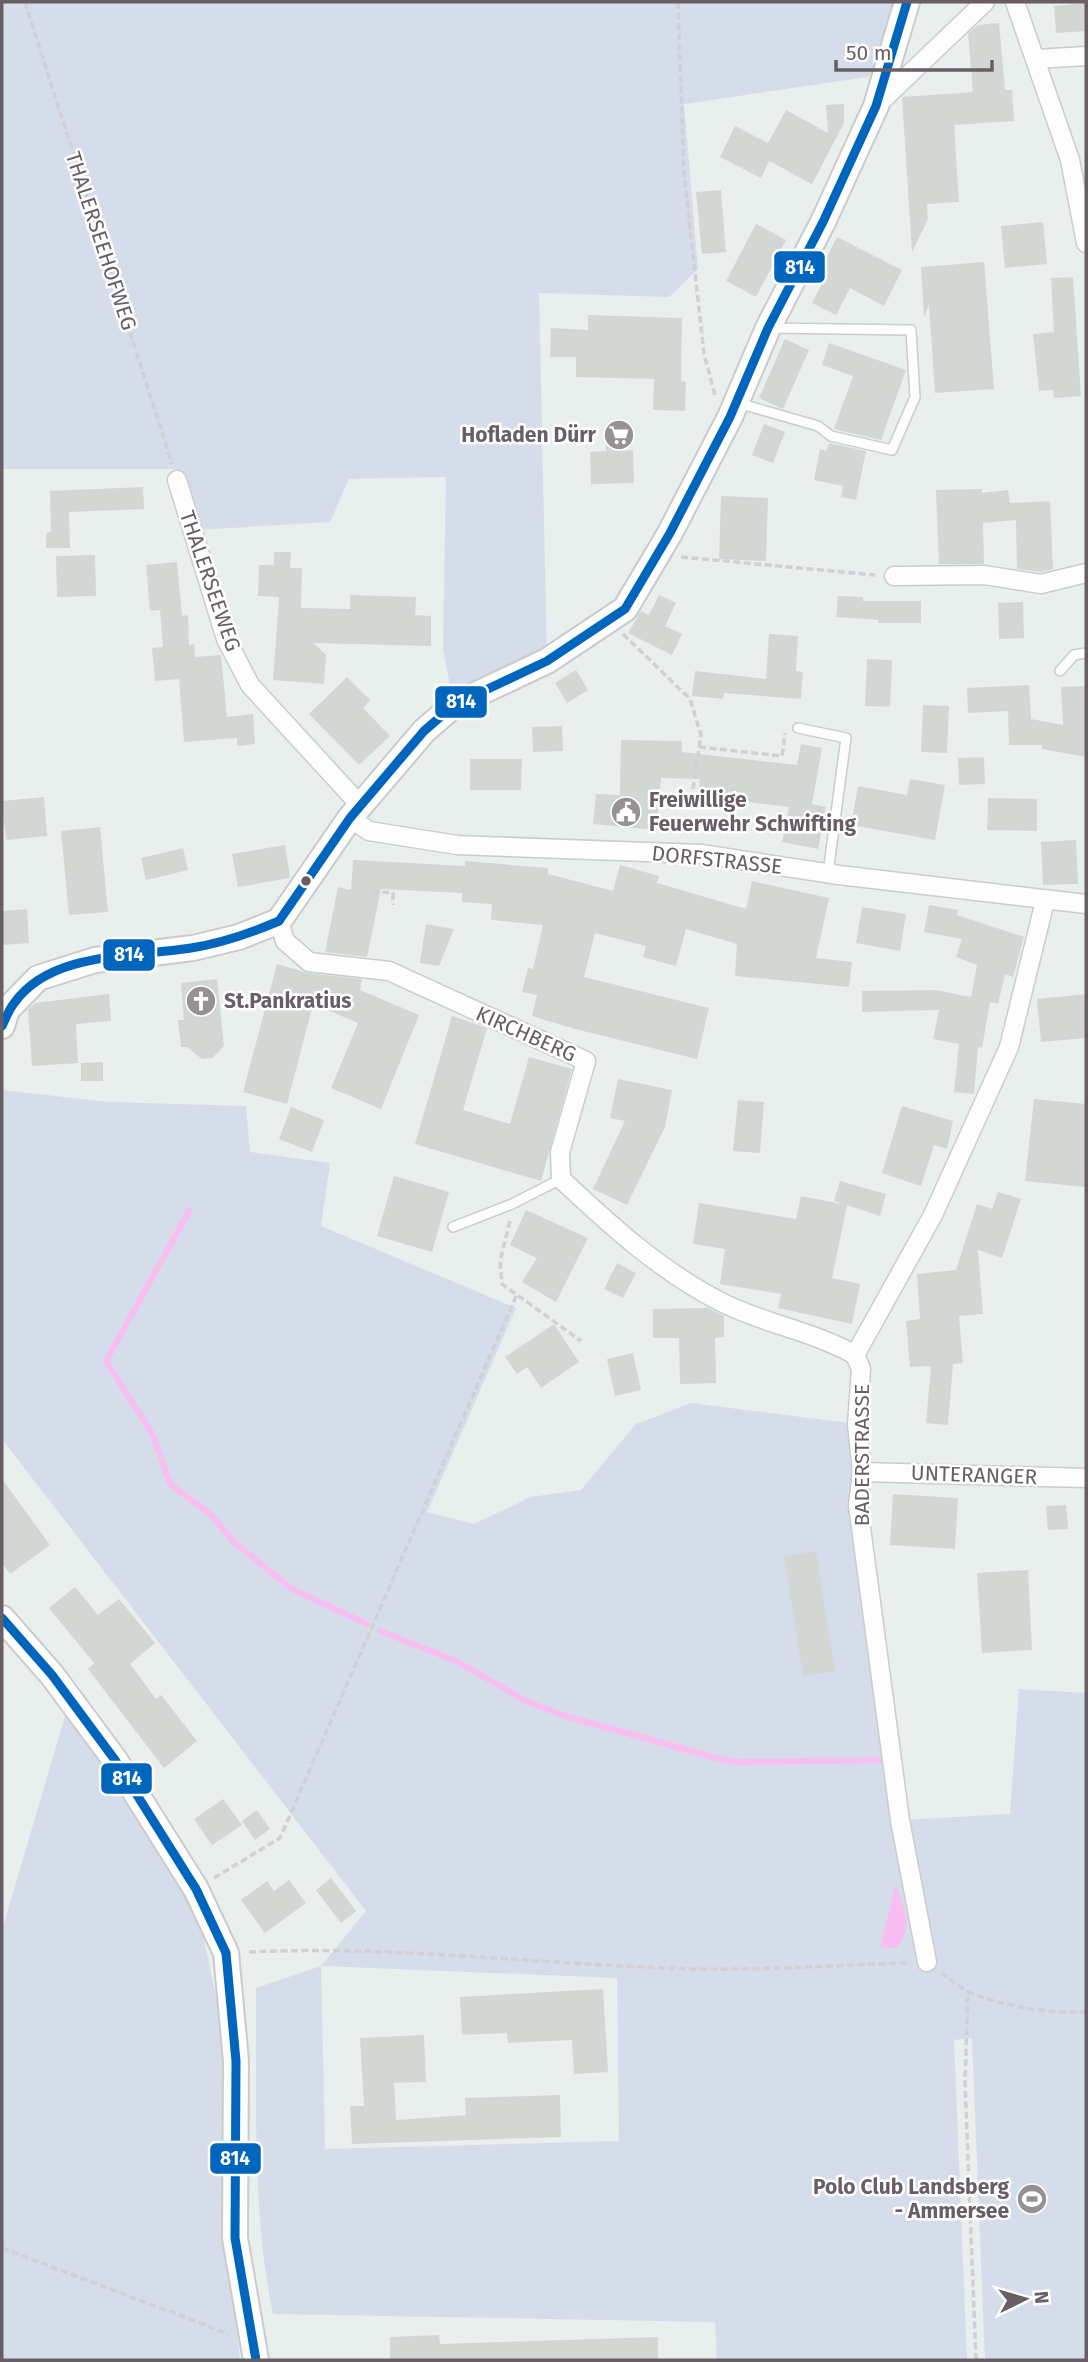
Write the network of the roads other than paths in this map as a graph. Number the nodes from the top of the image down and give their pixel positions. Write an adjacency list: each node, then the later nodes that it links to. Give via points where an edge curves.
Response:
1 (906, 2): 6 (street)
2 (985, 2): 6 (street)
3 (1015, 2): 5 (street)
4 (1086, 56): 5 (street)
5 (1036, 59): 7 (street, via 1070,160)
6 (876, 106): 8 (street)
7 (1086, 243)
8 (768, 328): 9 (street); 9 (lane, via 911,330 915,397 892,450 831,436 818,426)
9 (733, 410): 16 (street, via 625,609 547,661 454,705 424,731)
10 (177, 480): 16 (street, THALERSEEWEG, via 226,639 250,685)
11 (1086, 573): 12 (street, via 1041,584 984,575)
12 (894, 576)
13 (1086, 653): 14 (lane, via 1074,655)
14 (1060, 671)
15 (799, 728): 17 (lane, via 846,738)
16 (355, 811): 17 (street, DORFSTRASSE, via 369,831 457,845 701,854); 20 (street)
17 (828, 873): 18 (street, DORFSTRASSE)
18 (1045, 901): 19 (street, DORFSTRASSE); 24 (street, BADERSTRASSE, via 1009,1047 933,1215)
19 (1086, 904)
20 (279, 921): 21 (street, via 216,943 95,960 38,978 7,1010); 22 (street, KIRCHBERG, via 285,941 309,962 389,971 586,1061 560,1152)
21 (2, 1026)
22 (561, 1179): 23 (lane); 24 (street, via 652,1259 685,1281 723,1303 832,1342)
23 (453, 1227)
24 (855, 1355): 25 (street, BADERSTRASSE, via 861,1369 857,1424)
25 (862, 1472): 26 (street, UNTERANGER); 28 (street, BADERSTRASSE, via 858,1505 900,1820)
26 (1086, 1478)
27 (2, 1618): 29 (street, via 52,1675 115,1760 196,1889 226,1953 236,2061 235,2238)
28 (926, 1962)
29 (253, 2352)

